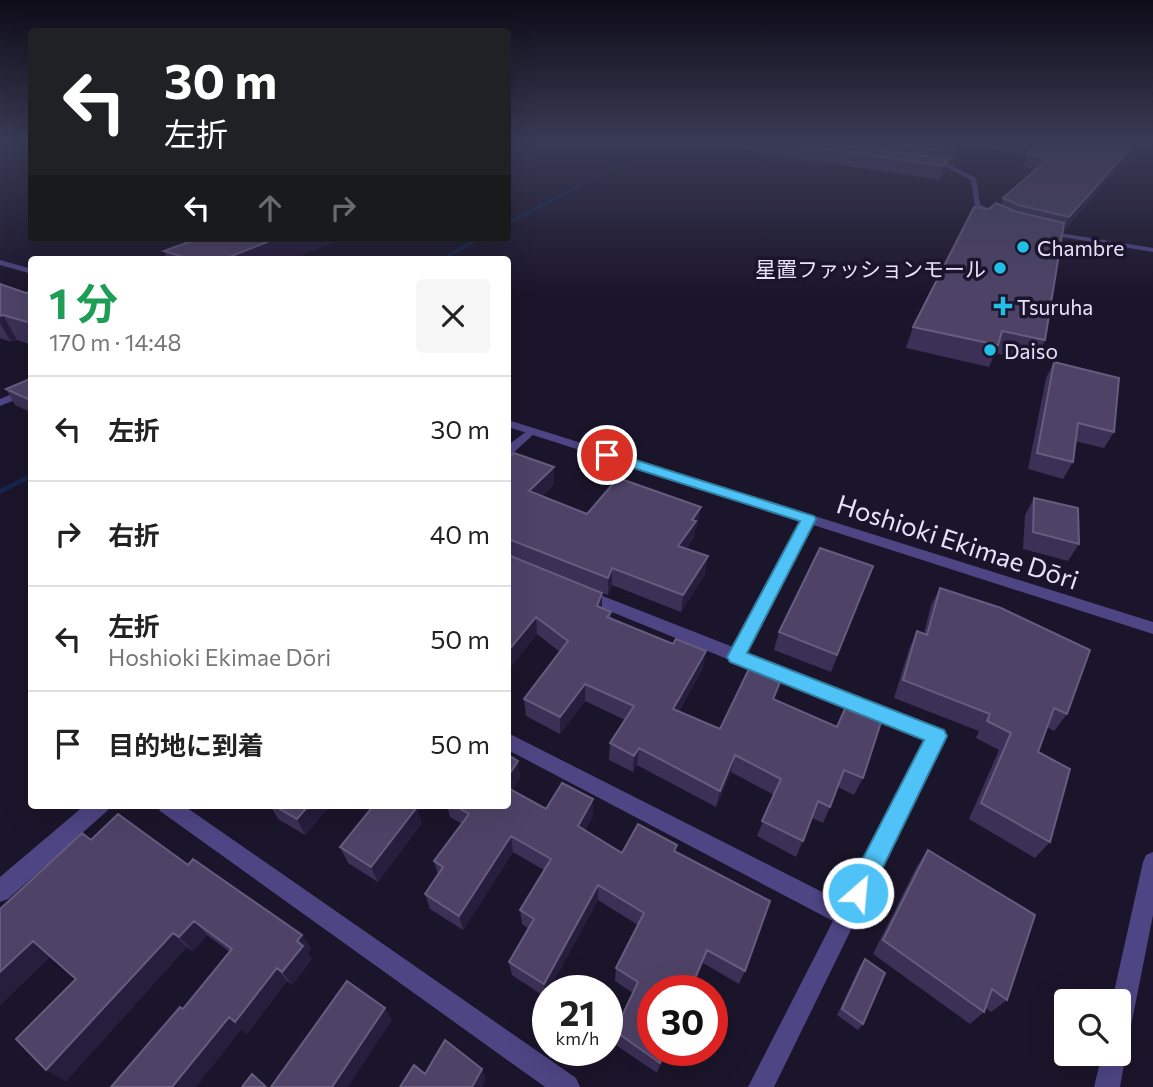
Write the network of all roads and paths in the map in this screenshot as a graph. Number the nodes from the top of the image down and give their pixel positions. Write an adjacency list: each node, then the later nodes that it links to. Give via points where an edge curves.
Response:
1 (976, 193): 2 (street, via 977,205)
2 (1003, 220)
3 (1032, 230): 4 (street)
4 (1153, 250)
5 (0, 262): 6 (street)
6 (28, 271)
7 (28, 391): 8 (street)
8 (0, 403)
9 (511, 424): 10 (street, Hoshioki Ekimae Dōri)
10 (531, 431): 11 (street); 12 (street, Hoshioki Ekimae Dōri)
11 (511, 448)
12 (809, 519): 14 (street, Hoshioki Ekimae Dōri); 15 (street)
13 (571, 590): 15 (street)
14 (1153, 628)
15 (736, 657): 21 (street, via 937,736)
16 (511, 743): 21 (street)
17 (95, 809): 20 (street)
18 (173, 809): 24 (street)
19 (1153, 862): 22 (street)
20 (0, 891)
21 (846, 916): 25 (street)
22 (1127, 989)
23 (1111, 1066): 26 (street)
24 (567, 1087)
25 (761, 1087)
26 (1107, 1087)

